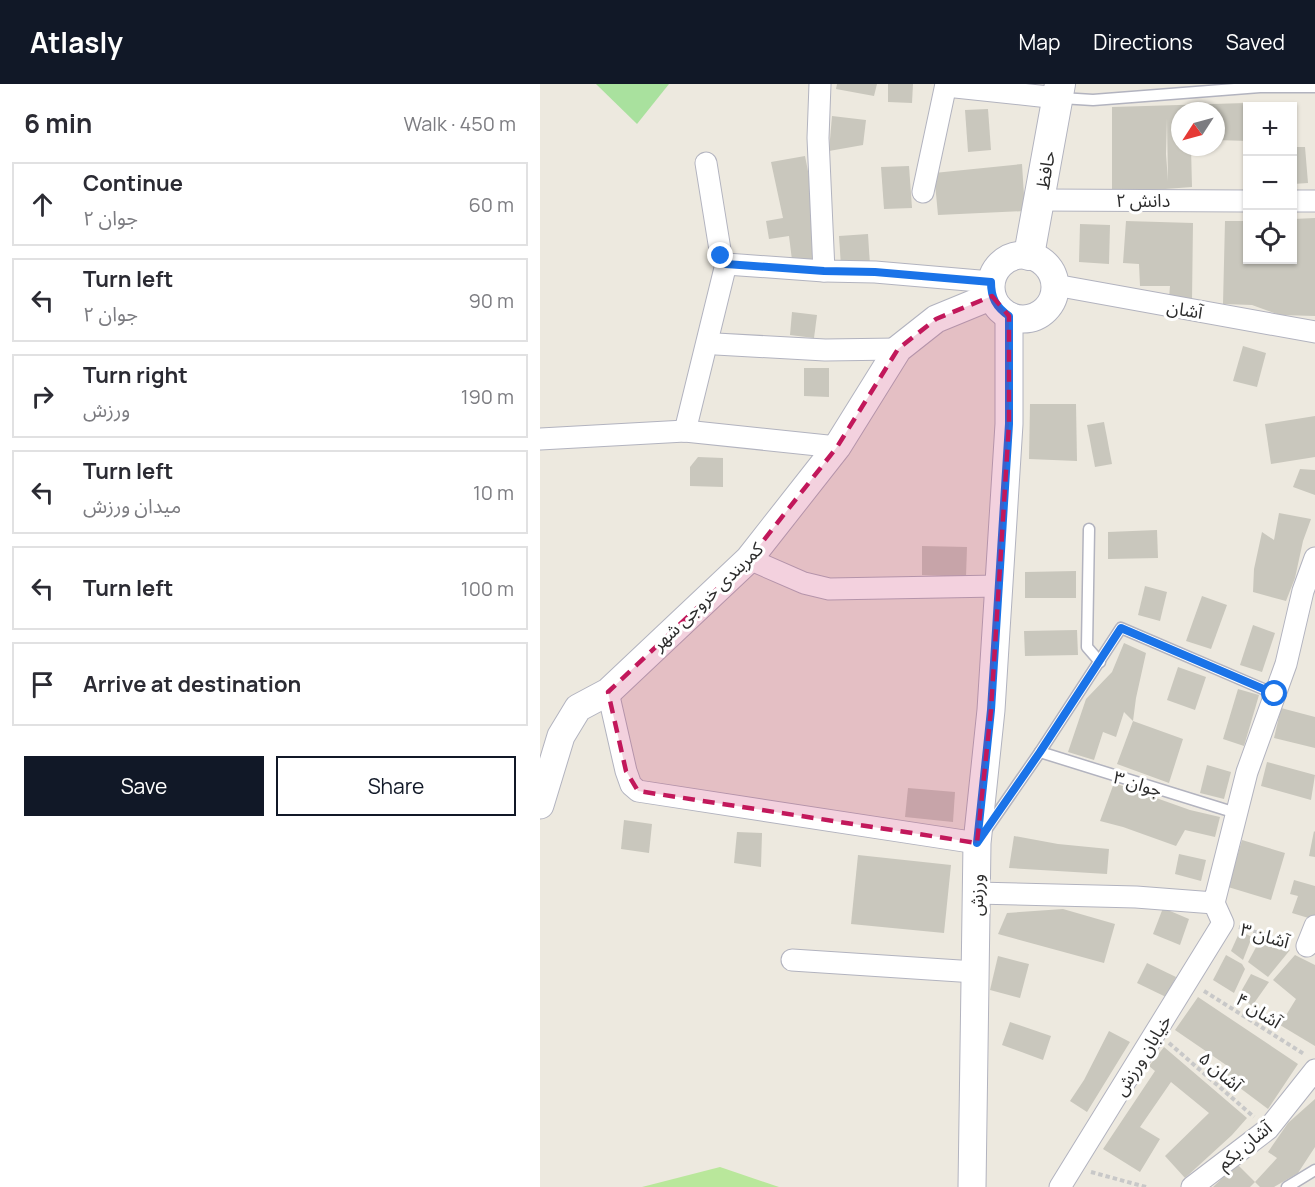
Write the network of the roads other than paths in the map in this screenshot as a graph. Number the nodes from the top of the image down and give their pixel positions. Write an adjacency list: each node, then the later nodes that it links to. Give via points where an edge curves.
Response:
1 (820, 84): 13 (street, via 818,138)
2 (946, 85): 4 (street); 6 (street)
3 (1315, 87): 4 (lane, via 1260,87 1093,100)
4 (1059, 91): 7 (main road, حافظ)
5 (706, 163): 12 (street, via 721,256)
6 (923, 192)
7 (1039, 200): 8 (street, دانش ۲); 11 (main road, حافظ)
8 (1243, 201)
9 (1297, 201): 10 (street)
10 (1315, 201)
11 (1029, 255): 14 (street, via 1047,265); 15 (street, via 1009,257 1000,263 994,272)
12 (726, 264): 13 (street); 19 (street)
13 (824, 271): 15 (street, via 875,272)
14 (1055, 285): 15 (street, via 1049,306 1031,318 1020,319); 16 (street, آشان)
15 (998, 298): 18 (street, کمربندی خروجی شهر, via 936,319); 25 (street, ورزش, via 1009,424)
16 (1315, 332)
17 (716, 344): 18 (street)
18 (898, 350): 21 (street, کمربندی خروجی شهر)
19 (685, 431): 20 (street); 21 (street)
20 (540, 439)
21 (837, 447): 24 (street, کمربندی خروجی شهر)
22 (1089, 529): 26 (lane, via 1087,647)
23 (1315, 558): 28 (street)
24 (749, 559): 25 (street, via 804,583 829,589); 27 (street, کمربندی خروجی شهر)
25 (998, 586): 32 (street, ورزش, via 991,710)
26 (1100, 662): 28 (lane, via 1121,628); 29 (lane)
27 (608, 692): 30 (street, کمربندی خروجی شهر, via 578,708 561,736); 32 (street, via 626,771 638,791)
28 (1275, 694): 31 (street)
29 (1040, 752): 31 (lane, جوان ۳); 32 (lane)
30 (540, 805)
31 (1236, 813): 34 (street)
32 (977, 843): 33 (street, ورزش)
33 (976, 893): 34 (street); 38 (street, ورزش)
34 (1214, 903): 42 (street, خیابان ورزش, via 1223,923)
35 (1315, 926): 36 (street, آشان ۳)
36 (1307, 946)
37 (792, 960): 38 (street)
38 (975, 972): 41 (street, ورزش)
39 (1310, 1063): 43 (street, آشان یکم, via 1268,1130)
40 (1315, 1170): 44 (lane)
41 (972, 1187)
42 (1060, 1187)
43 (1192, 1187)
44 (1287, 1187)

